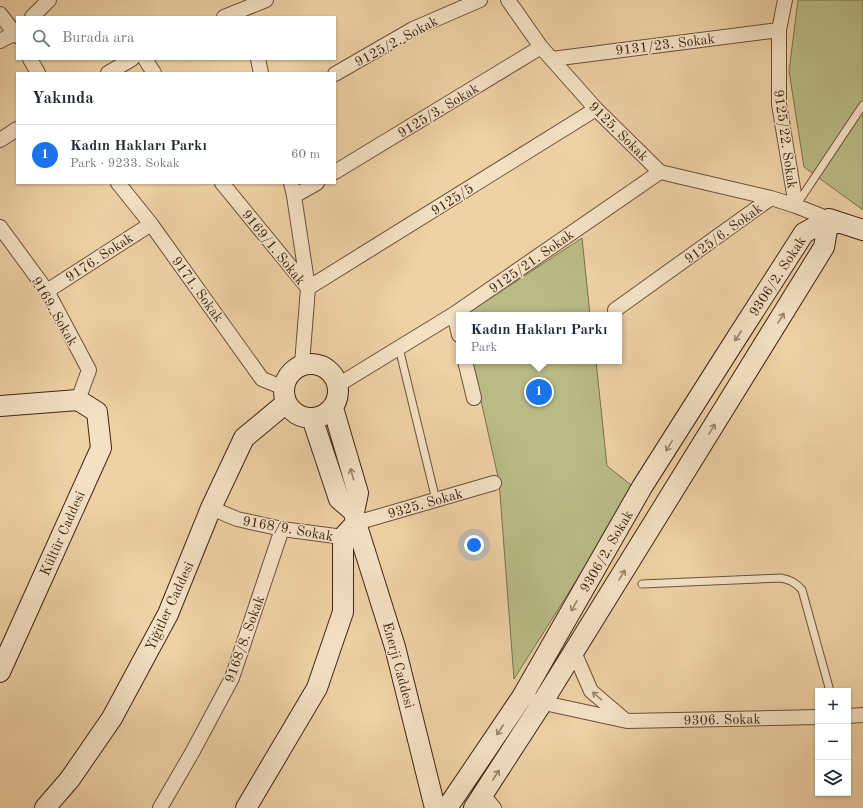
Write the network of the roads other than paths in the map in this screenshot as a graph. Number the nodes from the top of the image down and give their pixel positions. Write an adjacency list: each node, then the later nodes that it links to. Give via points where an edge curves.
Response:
1 (49, 0): 8 (street)
2 (266, 0): 6 (street)
3 (480, 0): 23 (street, 9125/2. Sokak, via 413,29)
4 (508, 0): 13 (street, 9125. Sokak)
5 (785, 0): 10 (street, 9125/22. Sokak)
6 (246, 8): 9 (street)
7 (0, 14): 11 (street)
8 (33, 16)
9 (226, 16)
10 (778, 30): 14 (street, 9131/23. Sokak); 35 (street, 9125/22. Sokak, via 779,104)
11 (16, 34): 12 (street)
12 (0, 41)
13 (541, 47): 14 (street, 9125. Sokak); 28 (street, 9125/3. Sokak)
14 (552, 59): 25 (street, 9125. Sokak)
15 (31, 60): 19 (street)
16 (130, 60): 20 (street)
17 (146, 60): 21 (street)
18 (258, 60): 22 (street)
19 (37, 72)
20 (110, 72)
21 (153, 72)
22 (261, 72)
23 (336, 73)
24 (863, 105): 35 (lane)
25 (596, 109): 29 (street, 9125. Sokak); 40 (street, 9125/5)
26 (16, 130): 27 (street)
27 (0, 140)
28 (336, 171)
29 (660, 172): 34 (street, 9125. Sokak); 43 (street, 9125/21. Sokak)
30 (119, 184): 37 (street, 9171. Sokak)
31 (223, 184): 40 (street, 9169/1. Sokak)
32 (313, 184): 33 (street)
33 (292, 190): 40 (street)
34 (771, 198): 35 (street, 9125/6. Sokak); 42 (street, 9125/6. Sokak)
35 (796, 206): 36 (street, 9125/6. Sokak)
36 (829, 219): 39 (main road, 9125/6. Sokak); 62 (main road, 9306/2. Sokak, one-way to 36, via 824,248); 65 (main road, 9306/2. Sokak, one-way to 65, via 804,233 750,316 642,488)
37 (151, 224): 41 (street, 9176. Sokak); 50 (street, 9171. Sokak, via 262,378)
38 (0, 227): 41 (street, 9169. Sokak)
39 (863, 230)
40 (308, 288): 47 (street, 9169/1. Sokak)
41 (47, 291): 52 (street, 9169. Sokak, via 89,370)
42 (615, 310)
43 (457, 312)
44 (454, 314): 45 (street); 46 (street, 9125/21. Sokak)
45 (456, 322)
46 (399, 348): 49 (street, 9125/21. Sokak); 57 (lane)
47 (302, 364): 49 (main road, via 318,364 325,367 336,378); 50 (main road, via 295,368 286,380)
48 (466, 364): 51 (street)
49 (338, 386): 54 (main road, via 337,401)
50 (285, 396): 55 (main road, via 291,410); 58 (main road, Yiğitler Caddesi, via 244,438)
51 (474, 398)
52 (78, 400): 53 (main road); 63 (main road, Kültür Caddesi, via 97,412 101,448)
53 (0, 406)
54 (333, 408): 55 (main road, via 320,417); 59 (main road, one-way to 54, via 358,494)
55 (312, 418): 59 (main road, via 339,499)
56 (494, 483): 57 (street, 9325. Sokak)
57 (436, 500): 59 (street, 9325. Sokak)
58 (211, 508): 60 (street, 9168/9. Sokak, via 237,519); 72 (main road, Yiğitler Caddesi, via 168,614 112,718 70,779)
59 (351, 524): 60 (street, 9168/9. Sokak); 74 (main road, via 344,612 317,688); 75 (main road, Enerji Caddesi, via 396,647)
60 (282, 529): 73 (street, 9168/8. Sokak, via 232,678)
61 (642, 584): 64 (lane, via 782,578 794,582 802,590)
62 (574, 652): 66 (main road, 9306/2. Sokak); 70 (street, one-way to 62, via 591,691)
63 (0, 672)
64 (829, 688)
65 (522, 697): 66 (street, 9306. Sokak); 76 (main road, 9306/2. Sokak, one-way to 76)
66 (542, 703): 70 (street, 9306. Sokak); 71 (main road, 9306/2. Sokak, one-way to 66)
67 (863, 715): 68 (street)
68 (851, 716)
69 (815, 717): 70 (street, 9306. Sokak)
70 (627, 721)
71 (484, 804)
72 (45, 808)
73 (160, 808)
74 (246, 808)
75 (435, 808)
76 (448, 808)

